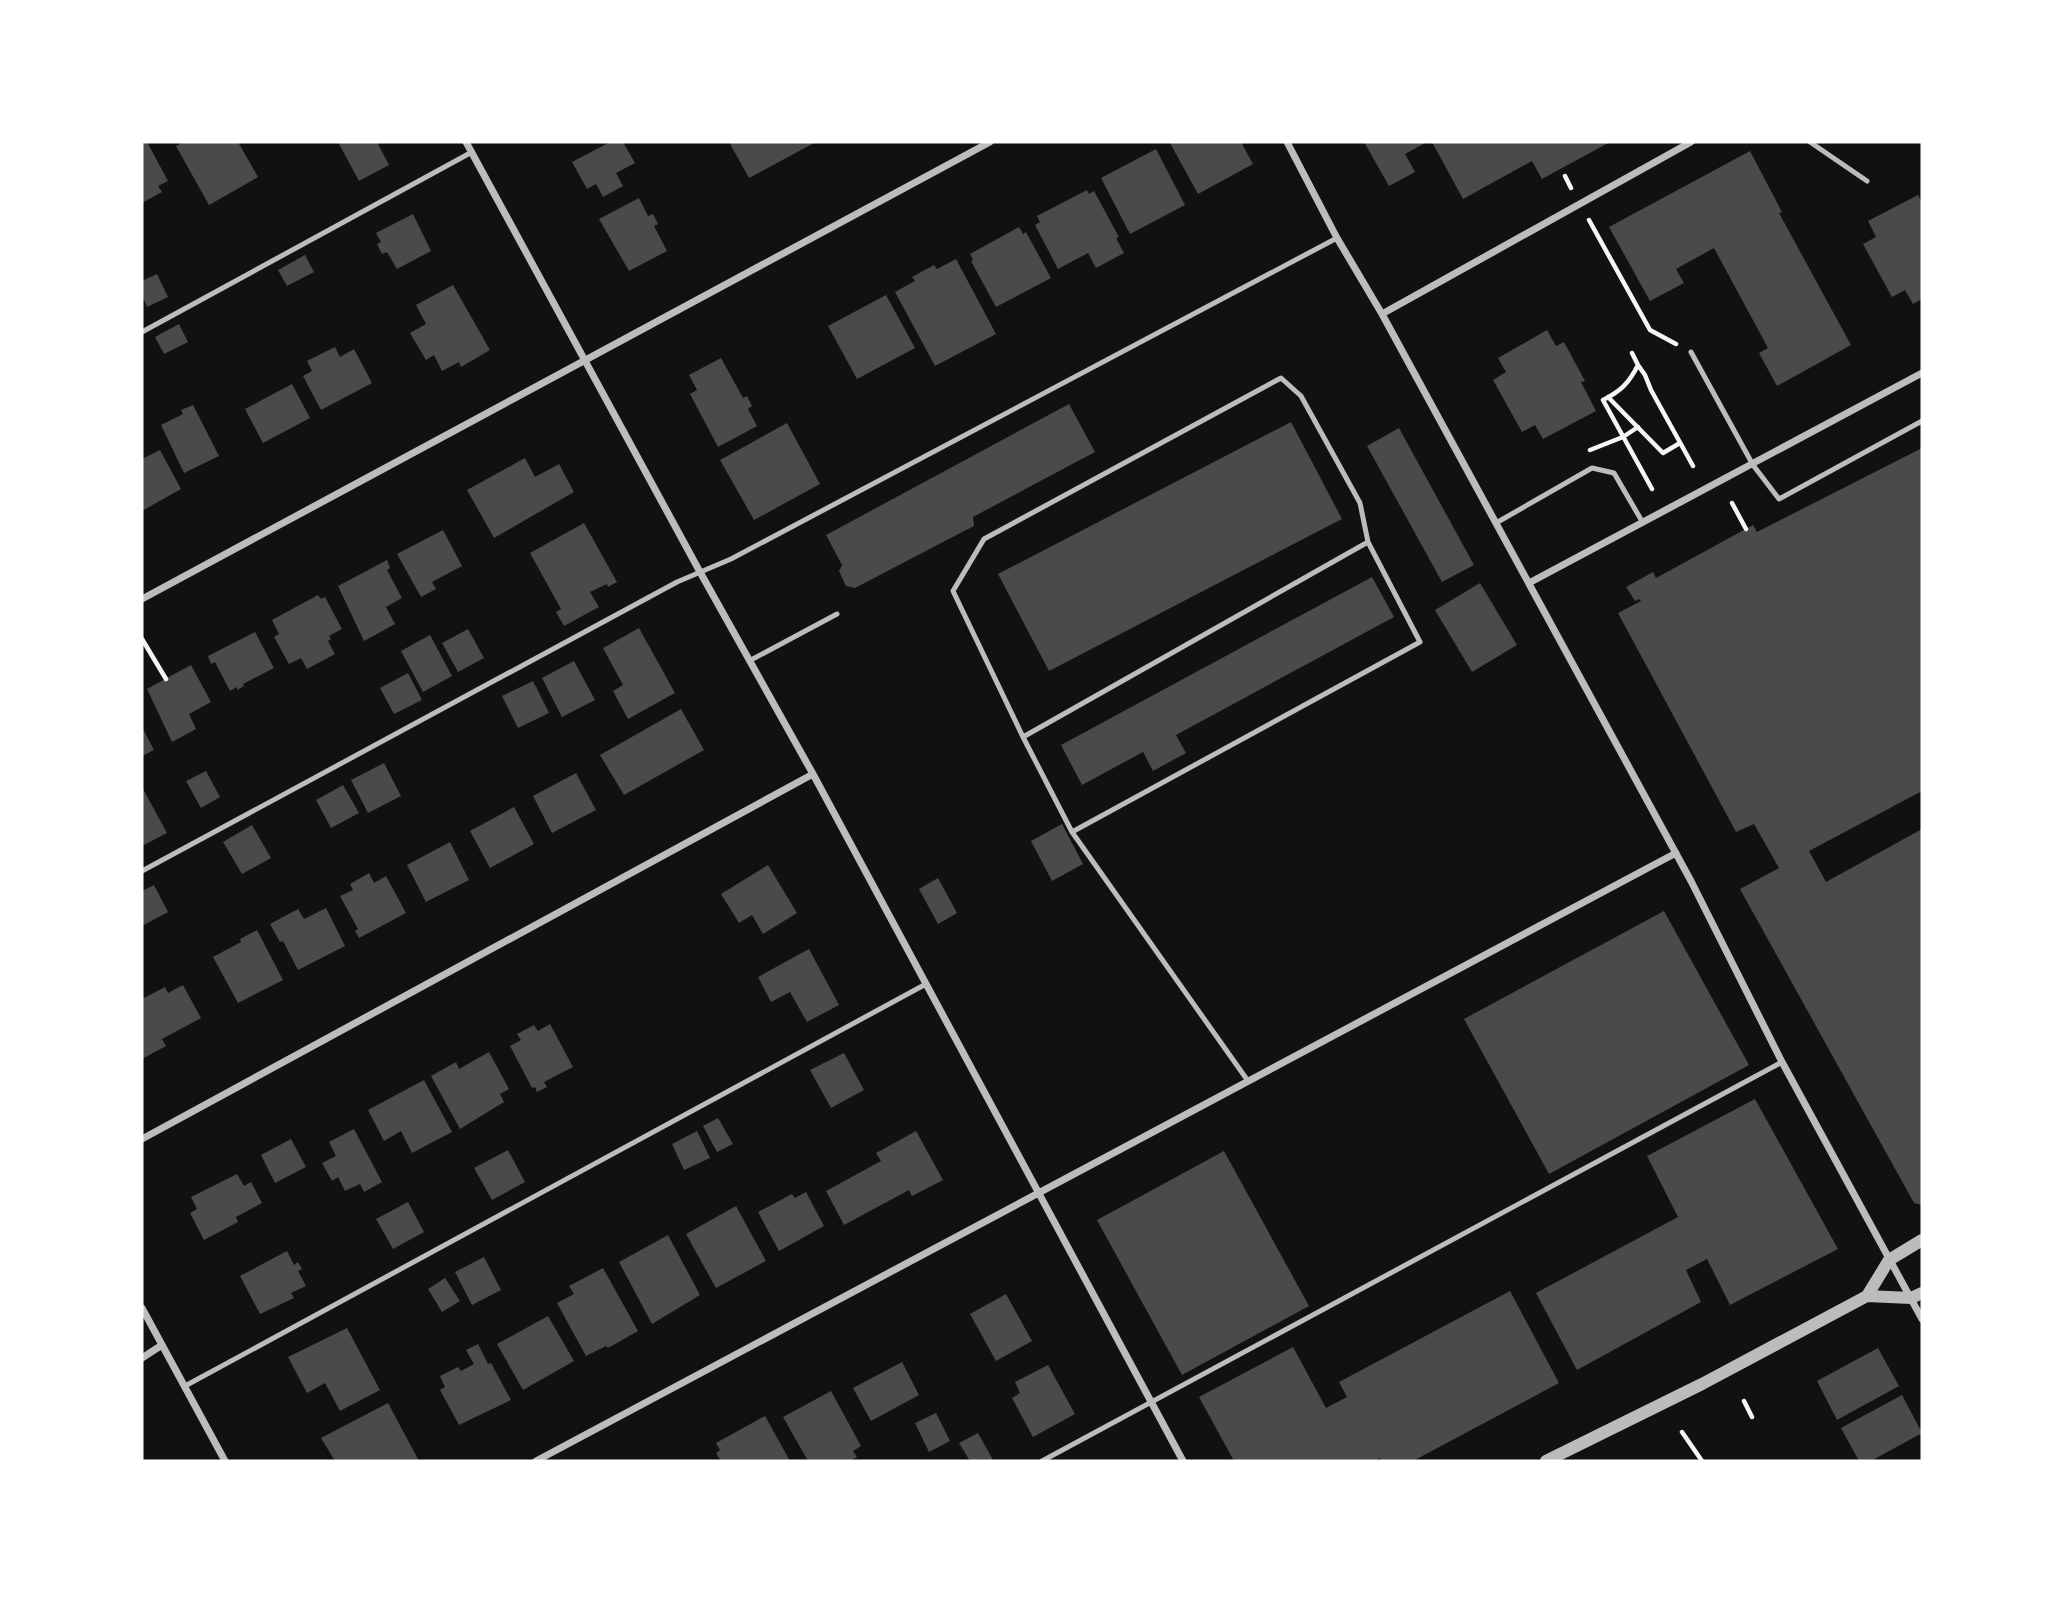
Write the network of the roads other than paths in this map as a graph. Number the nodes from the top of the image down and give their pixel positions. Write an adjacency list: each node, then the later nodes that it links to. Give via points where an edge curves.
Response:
1 (466, 142): 6 (street)
2 (990, 142): 12 (street)
3 (1287, 142): 8 (street)
4 (1691, 142): 9 (street)
5 (1810, 142): 7 (lane)
6 (472, 152): 10 (lane); 12 (street)
7 (1867, 181)
8 (1337, 238): 9 (street); 19 (lane)
9 (1382, 314): 16 (street)
10 (142, 332)
11 (1691, 352): 15 (lane)
12 (585, 360): 19 (street); 21 (street)
13 (1922, 373): 15 (street)
14 (1922, 421): 15 (lane, via 1779,499)
15 (1753, 464): 17 (street)
16 (1496, 523): 17 (lane, via 1592,468 1614,473); 20 (street)
17 (1643, 523): 20 (street)
18 (1368, 542): 24 (lane); 24 (lane, via 1360,503 1301,396 1281,378 984,538 953,591); 26 (lane, via 1420,642)
19 (700, 572): 23 (street); 28 (lane)
20 (1529, 583): 27 (street)
21 (142, 599)
22 (836, 614): 23 (lane)
23 (749, 661): 25 (street)
24 (1023, 737): 26 (lane)
25 (813, 774): 29 (street); 32 (street)
26 (1072, 832): 31 (lane)
27 (1676, 853): 30 (street); 31 (street)
28 (142, 871)
29 (926, 984): 33 (street); 42 (lane)
30 (1782, 1062): 35 (street); 43 (lane)
31 (1248, 1081): 33 (street)
32 (142, 1139)
33 (1038, 1192): 43 (street); 45 (street)
34 (1922, 1240): 35 (street)
35 (1889, 1260): 36 (street); 37 (street)
36 (1917, 1295): 37 (street); 39 (street)
37 (1867, 1296): 48 (street)
38 (142, 1308): 40 (street)
39 (1922, 1319)
40 (162, 1345): 41 (street); 42 (street)
41 (142, 1358)
42 (185, 1386): 44 (street)
43 (1151, 1402): 46 (lane); 47 (street)
44 (225, 1461)
45 (536, 1461)
46 (1042, 1461)
47 (1183, 1461)
48 (1546, 1461)

